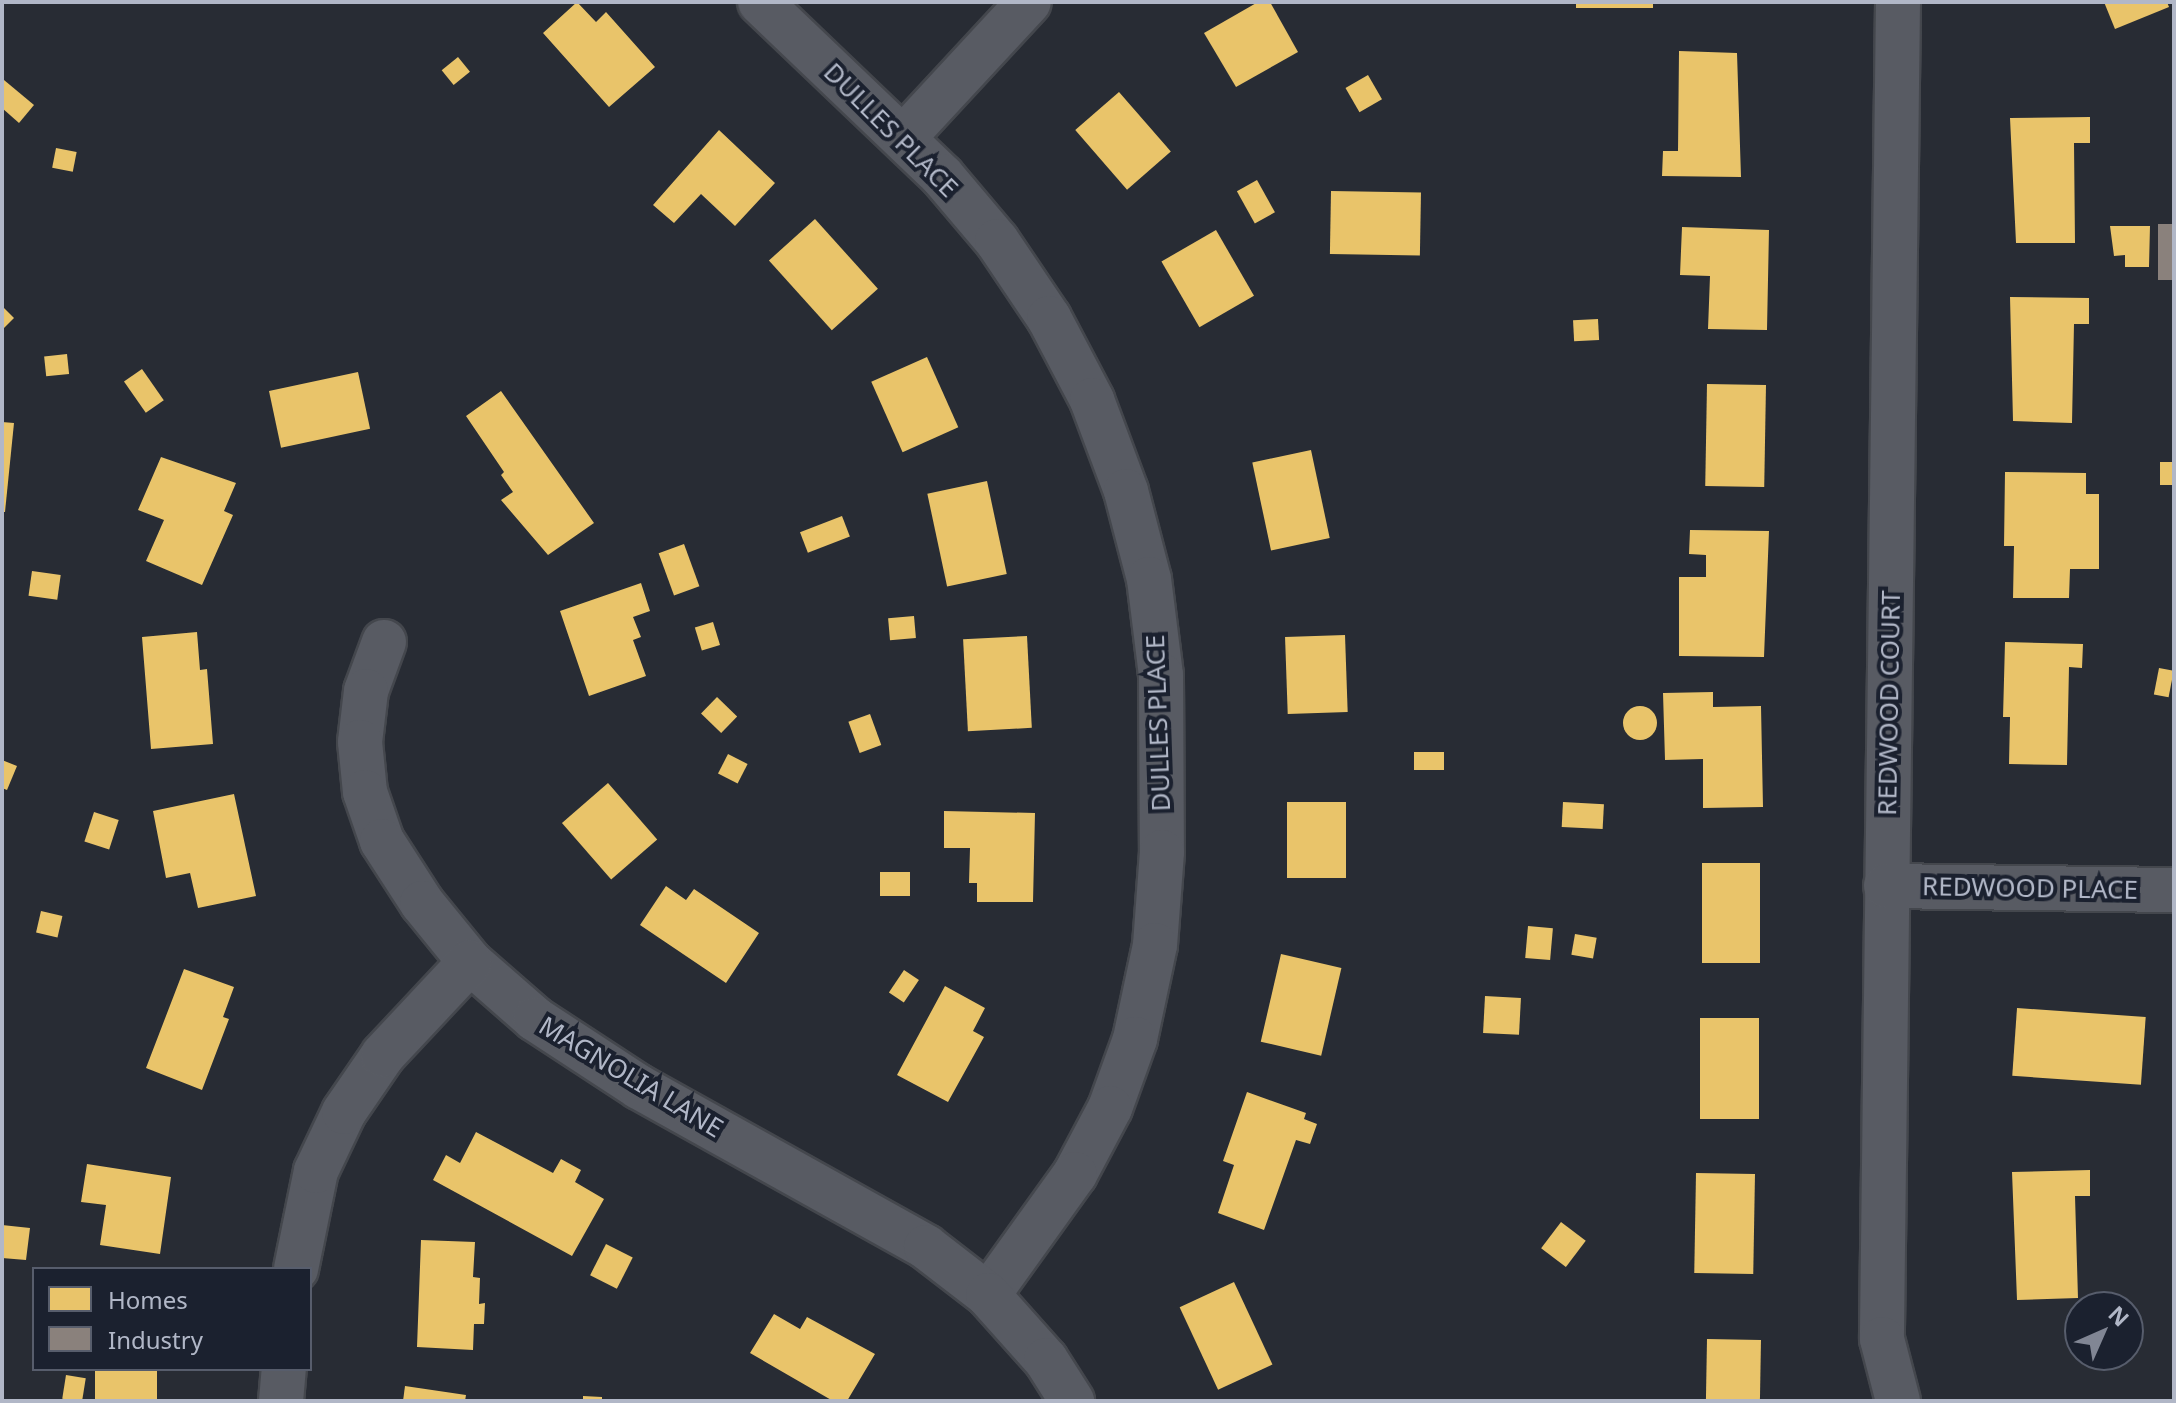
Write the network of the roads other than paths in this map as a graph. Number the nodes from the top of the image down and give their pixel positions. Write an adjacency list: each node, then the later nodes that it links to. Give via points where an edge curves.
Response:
1 (760, 2): 4 (street, DULLES PLACE)
2 (1029, 2): 4 (street)
3 (1898, 2): 6 (street, REDWOOD COURT)
4 (903, 138): 10 (street, DULLES PLACE, via 997,241 1049,318 1092,400 1126,491 1145,564 1161,675 1162,852 1155,945 1135,1039 1110,1108 1075,1174)
5 (384, 642): 8 (street, MAGNOLIA LANE, via 366,691 361,729 365,792 382,841 422,903)
6 (1886, 886): 7 (street, REDWOOD PLACE); 14 (street, REDWOOD COURT, via 1882,1339)
7 (2174, 890)
8 (470, 962): 9 (street, via 383,1055 344,1112 316,1171); 10 (street, MAGNOLIA LANE, via 535,1019 639,1087 926,1247)
9 (296, 1267)
10 (988, 1295): 13 (street, MAGNOLIA LANE, via 1046,1360)
11 (284, 1371): 12 (street)
12 (281, 1401)
13 (1072, 1401)
14 (1898, 1401)

